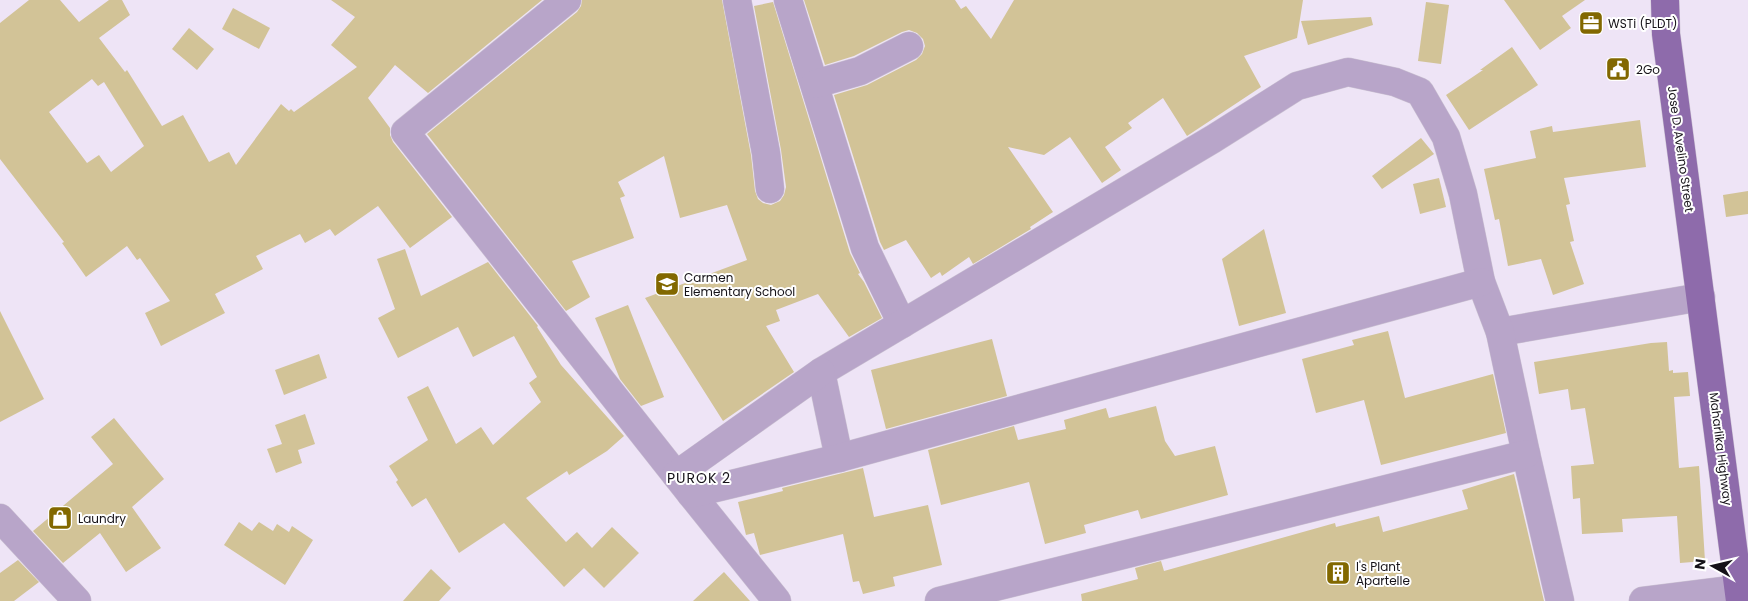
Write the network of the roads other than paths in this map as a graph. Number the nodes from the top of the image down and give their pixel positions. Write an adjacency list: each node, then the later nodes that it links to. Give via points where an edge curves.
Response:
1 (567, 0): 18 (street, via 405,132)
2 (737, 0): 10 (street)
3 (788, 0): 9 (street)
4 (1653, 0): 7 (main road)
5 (1665, 0): 7 (main road, Jose D. Avelino Street)
6 (1685, 0): 7 (main road)
7 (1666, 34): 12 (main road, Jose D. Avelino Street)
8 (909, 46): 9 (street, via 860,71)
9 (816, 84): 13 (street, via 865,248)
10 (770, 189)
11 (1481, 282): 13 (street, via 1463,194 1446,137 1420,92 1395,82 1348,72 1297,86); 14 (street); 17 (street)
12 (1701, 297): 14 (street); 20 (main road, Maharlika Highway)
13 (902, 324): 15 (street)
14 (1500, 332): 16 (street)
15 (821, 372): 17 (street); 18 (street)
16 (1526, 454): 23 (street); 24 (street)
17 (839, 458): 18 (street)
18 (683, 484): 22 (street)
19 (0, 518): 21 (street)
20 (1740, 595): 25 (street)
21 (77, 601)
22 (777, 601)
23 (939, 601)
24 (1560, 601)
25 (1643, 601)

